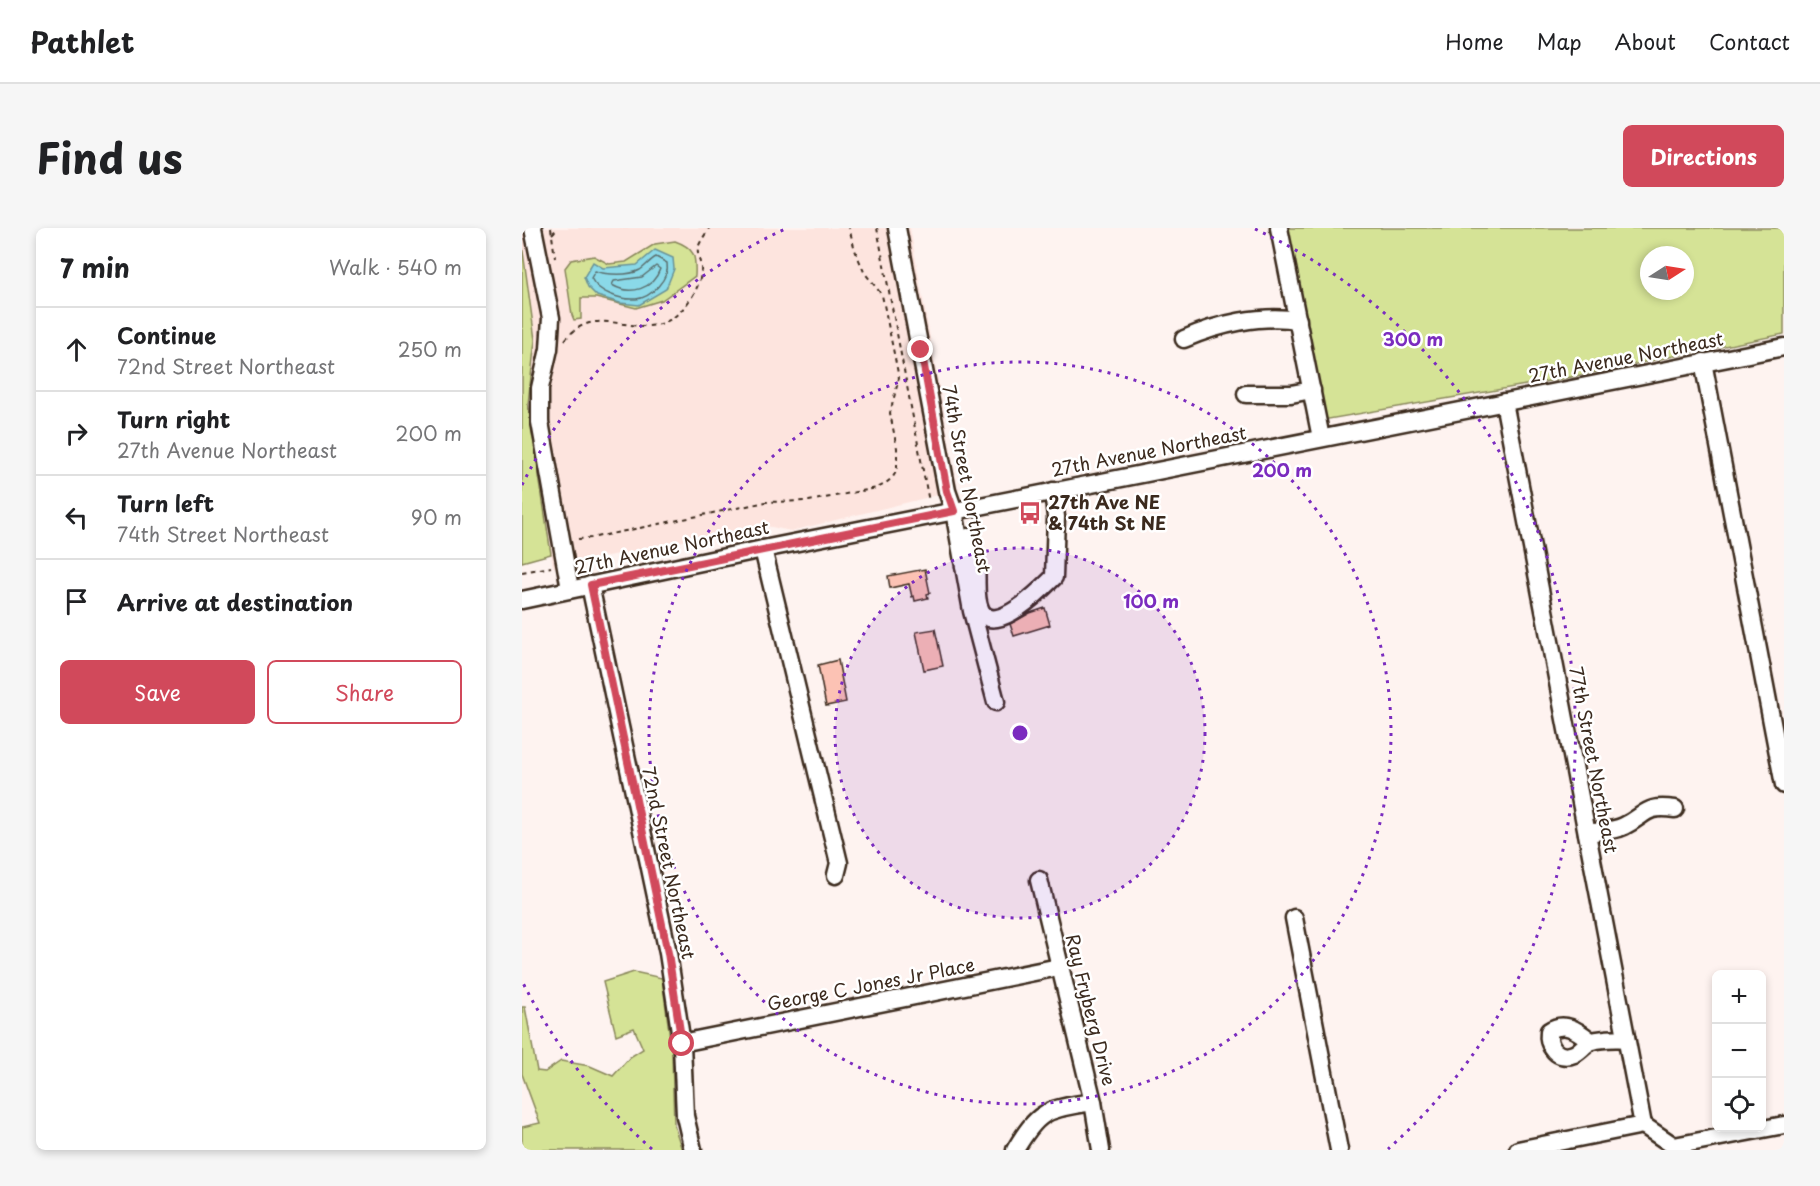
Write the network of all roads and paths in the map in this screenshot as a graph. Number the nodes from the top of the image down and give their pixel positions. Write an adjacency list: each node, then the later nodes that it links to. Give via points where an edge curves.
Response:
1 (533, 228): 32 (street, via 551,326 540,388 540,422)
2 (550, 228): 9 (path)
3 (558, 228): 9 (path)
4 (709, 228): 14 (path, via 698,249 701,271 690,300 669,319 652,327 598,320 571,332)
5 (849, 228): 26 (path, via 864,272 882,295 899,378 890,413 899,462 893,477 877,488 808,501 766,502)
6 (877, 228): 24 (path)
7 (897, 228): 23 (street, 74th Street Northeast, via 947,491)
8 (1280, 228): 11 (street)
9 (552, 234): 10 (path)
10 (556, 264)
11 (1298, 320): 13 (street, via 1281,317 1239,322); 18 (street)
12 (566, 332): 14 (path)
13 (1184, 339)
14 (565, 340): 15 (path)
15 (563, 347)
16 (1784, 347): 17 (street, 27th Avenue Northeast)
17 (1703, 362): 20 (street, 27th Avenue Northeast); 35 (street)
18 (1312, 390): 19 (street); 21 (street)
19 (1246, 394)
20 (1504, 402): 21 (street, 27th Avenue Northeast); 37 (street, 77th Street Northeast)
21 (1321, 438): 22 (street, 27th Avenue Northeast)
22 (1053, 491): 23 (street, 27th Avenue Northeast); 23 (street, via 1054,577 1023,605 995,618 984,615 978,602 975,560)
23 (958, 510): 24 (street, 27th Avenue Northeast); 34 (street, 74th Street Northeast, via 972,611)
24 (932, 516): 28 (street, 27th Avenue Northeast)
25 (575, 531): 26 (path)
26 (578, 539): 27 (path)
27 (578, 546)
28 (763, 549): 31 (street, 27th Avenue Northeast); 38 (street, via 840,863)
29 (556, 566): 30 (path)
30 (522, 572)
31 (591, 585): 32 (street, 27th Avenue Northeast); 48 (street, 72nd Street Northeast, via 668,953 682,1044 685,1116)
32 (570, 590): 33 (street, 27th Avenue Northeast)
33 (522, 600)
34 (996, 702)
35 (1784, 785)
36 (1675, 809): 37 (street, via 1654,807 1623,826)
37 (1587, 833): 42 (street, 77th Street Northeast)
38 (836, 875)
39 (1039, 880): 41 (street, Ray Fryberg Drive)
40 (1294, 918): 51 (street)
41 (1059, 967): 43 (street, George C Jones Jr Place); 45 (street, Ray Fryberg Drive)
42 (1626, 1038): 44 (street); 46 (street, 77th Street Northeast)
43 (691, 1041)
44 (1591, 1041)
45 (1093, 1102): 49 (street, via 1043,1114 1031,1124); 50 (street, Ray Fryberg Drive)
46 (1643, 1125): 47 (street, via 1674,1146); 52 (street)
47 (1784, 1125)
48 (693, 1150)
49 (1015, 1150)
50 (1101, 1150)
51 (1340, 1150)
52 (1518, 1150)

